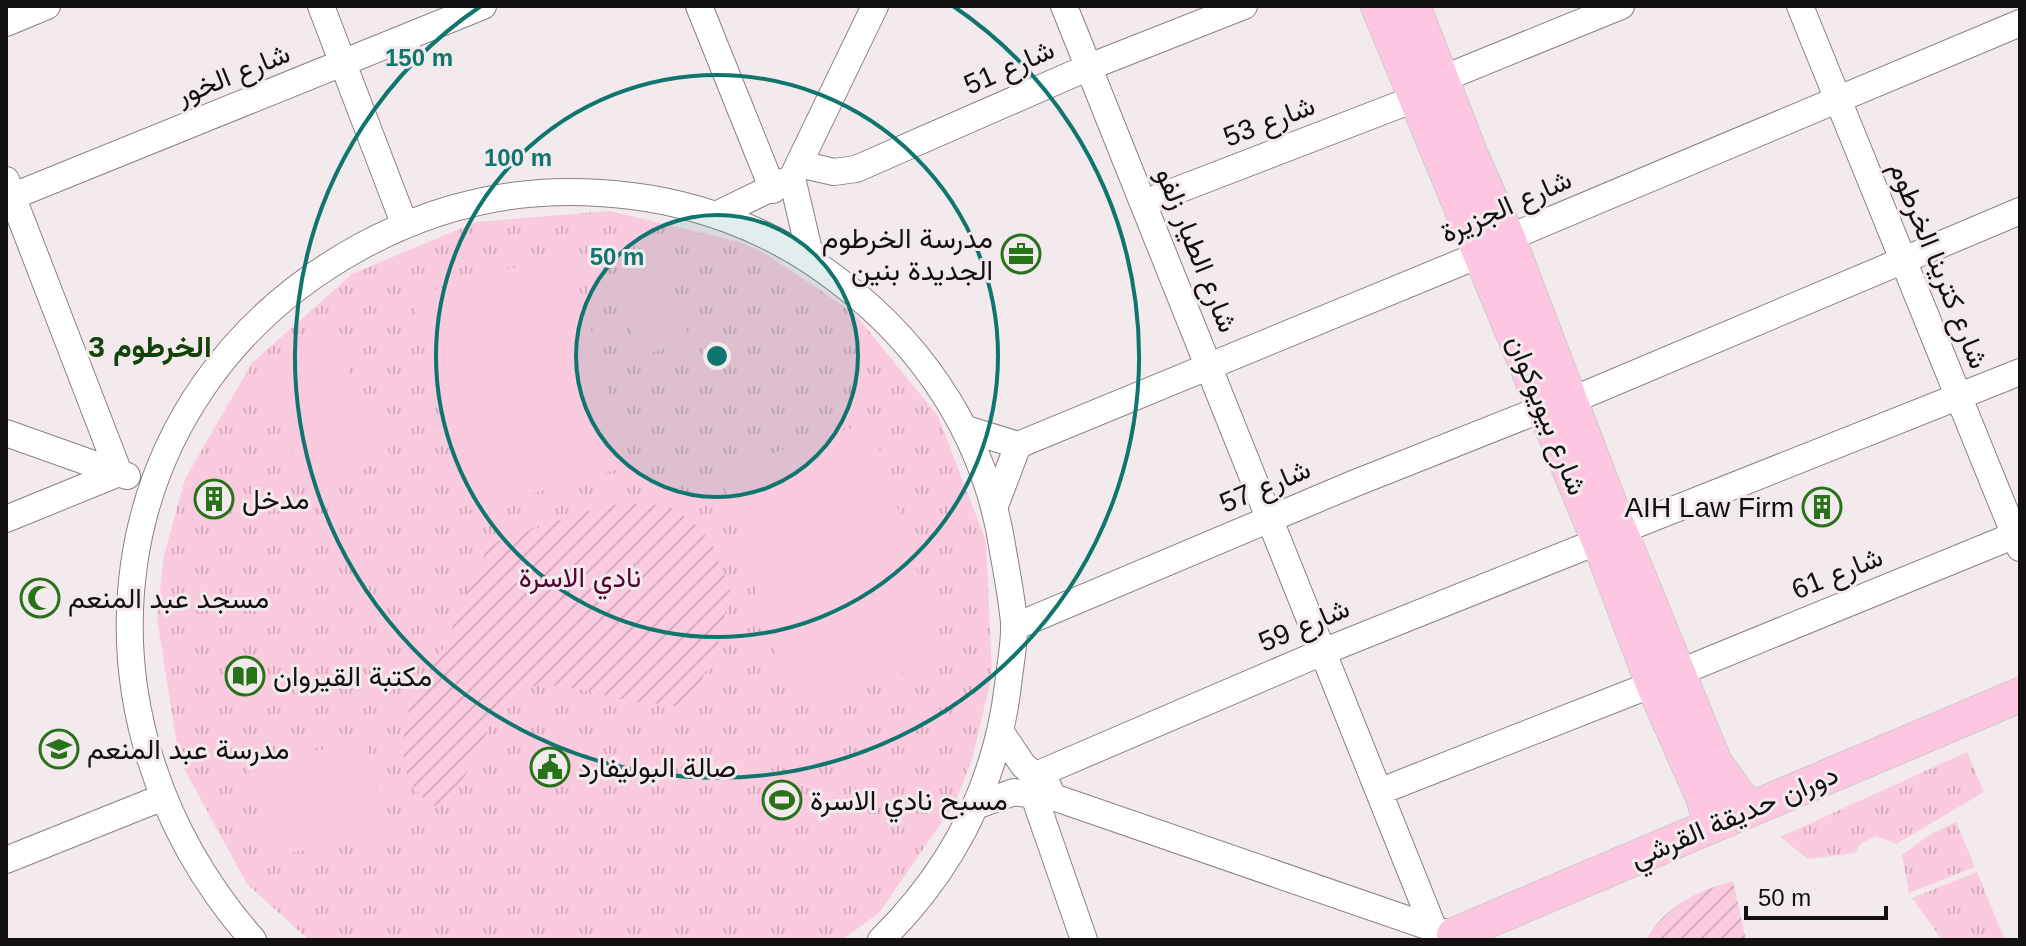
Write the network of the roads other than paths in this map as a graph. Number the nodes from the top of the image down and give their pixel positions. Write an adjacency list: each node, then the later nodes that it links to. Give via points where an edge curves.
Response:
1 (47, 6): 12 (street)
2 (321, 6): 14 (street)
3 (483, 6): 14 (street, شارع الخور)
4 (699, 6): 18 (street)
5 (875, 6): 18 (street)
6 (1064, 6): 15 (street, شارع الطيار زلفو)
7 (1244, 6): 15 (street, شارع 51)
8 (1378, 6): 16 (main road, شارع بيويوكوان)
9 (1413, 6): 16 (main road, شارع بيويوكوان)
10 (1621, 6): 16 (street, شارع 53)
11 (1800, 6): 17 (street, شارع كترينا الخرطوم)
12 (6, 23)
13 (2020, 23): 17 (street, شارع الجزيرة)
14 (345, 64): 19 (street, شارع الخور); 23 (street)
15 (1089, 67): 18 (street, شارع 51, via 856,169); 20 (street, شارع الطيار زلفو)
16 (1429, 88): 20 (street, شارع 53); 24 (main road, شارع بيويوكوان, via 1472,158)
17 (1837, 99): 24 (street, شارع الجزيرة); 25 (street, شارع كترينا الخرطوم)
18 (788, 178): 22 (street); 26 (street)
19 (8, 192): 34 (street)
20 (1144, 203): 27 (street, شارع الطيار زلفو)
21 (2020, 211): 25 (street)
22 (718, 214): 23 (street, via 640,195 560,190 481,200); 26 (street)
23 (404, 223): 35 (street, via 315,272 240,339 182,421)
24 (1494, 246): 27 (street, شارع الجزيرة); 30 (main road, شارع بيويوكوان)
25 (1902, 258): 29 (street, شارع كترينا الخرطوم); 30 (street, شارع 57)
26 (811, 259): 31 (street, via 873,307 925,364)
27 (1210, 368): 33 (street, شارع الجزيرة); 38 (street, شارع الطيار زلفو)
28 (2020, 372): 29 (street, شارع 59)
29 (1959, 397): 39 (street, شارع 59); 40 (street, شارع كترينا الخرطوم)
30 (1556, 405): 38 (street, شارع 57); 39 (main road, شارع بيويوكوان)
31 (966, 429): 33 (street); 36 (street)
32 (6, 433): 34 (street)
33 (1018, 445): 36 (street)
34 (119, 473): 35 (street); 37 (street)
35 (153, 485): 48 (street, via 129,598 129,666 140,733)
36 (996, 503): 41 (street)
37 (6, 519)
38 (1270, 519): 41 (street, شارع 57); 42 (street, شارع الطيار زلفو)
39 (1610, 536): 42 (street, شارع 59); 43 (main road, شارع بيويوكوان)
40 (2018, 538): 43 (street, شارع 61)
41 (1014, 627): 45 (street)
42 (1325, 651): 46 (street, شارع 59); 47 (street, شارع الطيار زلفو)
43 (1666, 678): 47 (street, شارع 61); 50 (main road, شارع بيويوكوان, via 1715,763); 51 (main road, شارع بيويوكوان)
44 (2020, 695): 50 (main road, دوران حديقة القرشي)
45 (1002, 734): 46 (street); 49 (street)
46 (1034, 784): 49 (street); 53 (street, via 1059,799); 56 (street)
47 (1381, 791): 53 (street, شارع الطيار زلفو)
48 (161, 798): 52 (street); 54 (street, via 199,870)
49 (978, 805): 55 (street, via 921,901)
50 (1753, 808): 51 (main road, دوران حديقة القرشي)
51 (1711, 825): 53 (main road, دوران حديقة القرشي)
52 (6, 860)
53 (1444, 935)
54 (249, 939)
55 (881, 940)
56 (1084, 940)

